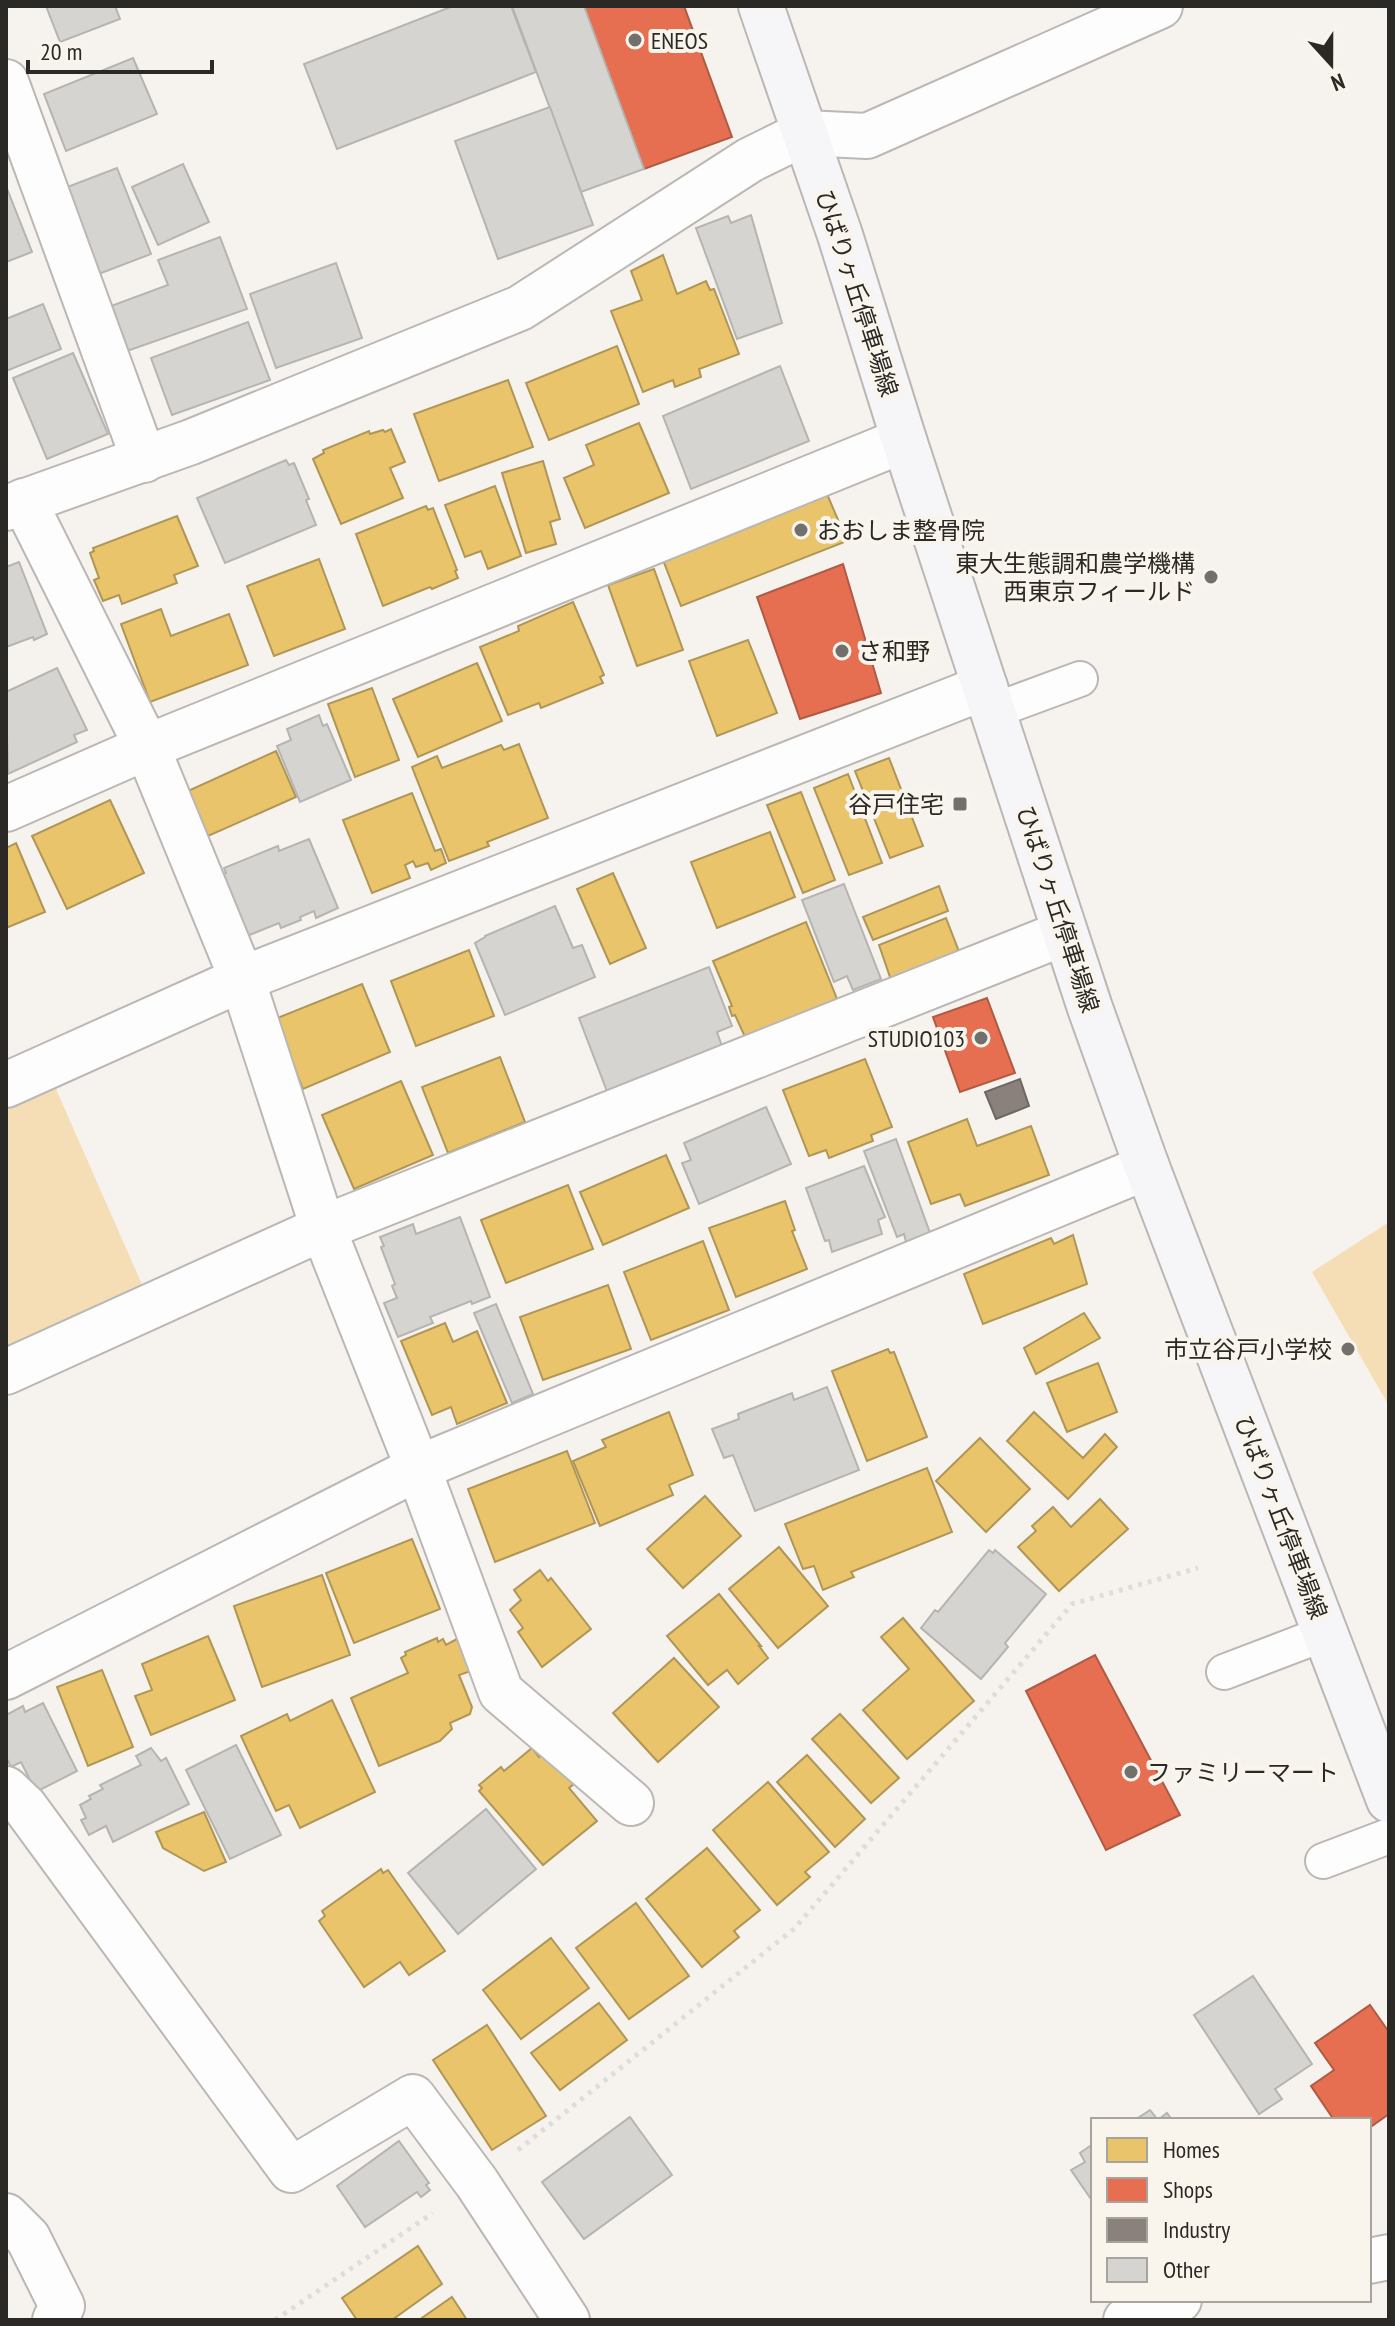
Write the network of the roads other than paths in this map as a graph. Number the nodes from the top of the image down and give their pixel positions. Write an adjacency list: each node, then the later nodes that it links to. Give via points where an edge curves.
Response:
1 (761, 6): 4 (main road, ひばりヶ丘停車場線)
2 (1160, 6): 4 (street, via 867,136)
3 (6, 82): 6 (street)
4 (805, 133): 5 (main road, ひばりヶ丘停車場線); 6 (street, via 750,160 520,308)
5 (904, 440): 9 (main road, ひばりヶ丘停車場線); 10 (street)
6 (144, 460): 7 (street)
7 (15, 505): 10 (street)
8 (1080, 679): 9 (lane)
9 (989, 699): 12 (main road, ひばりヶ丘停車場線); 13 (street)
10 (147, 747): 11 (street); 13 (street)
11 (6, 809)
12 (1064, 933): 15 (main road, ひばりヶ丘停車場線); 16 (street)
13 (242, 979): 14 (street); 16 (street)
14 (6, 1085)
15 (1147, 1167): 18 (street); 19 (main road, ひばりヶ丘停車場線)
16 (323, 1228): 17 (street); 18 (street)
17 (6, 1372)
18 (418, 1468): 21 (street); 24 (street, via 501,1692)
19 (1326, 1633): 20 (lane); 23 (main road, ひばりヶ丘停車場線)
20 (1224, 1672)
21 (6, 1677)
22 (6, 1789): 30 (street, via 25,1807 291,2170 413,2097)
23 (1389, 1800)
24 (631, 1803)
25 (1389, 1836): 26 (lane)
26 (1323, 1861)
27 (6, 2216): 29 (street, via 28,2238 62,2306)
28 (1174, 2302): 31 (street)
29 (55, 2320)
30 (567, 2320)
31 (1126, 2320)

